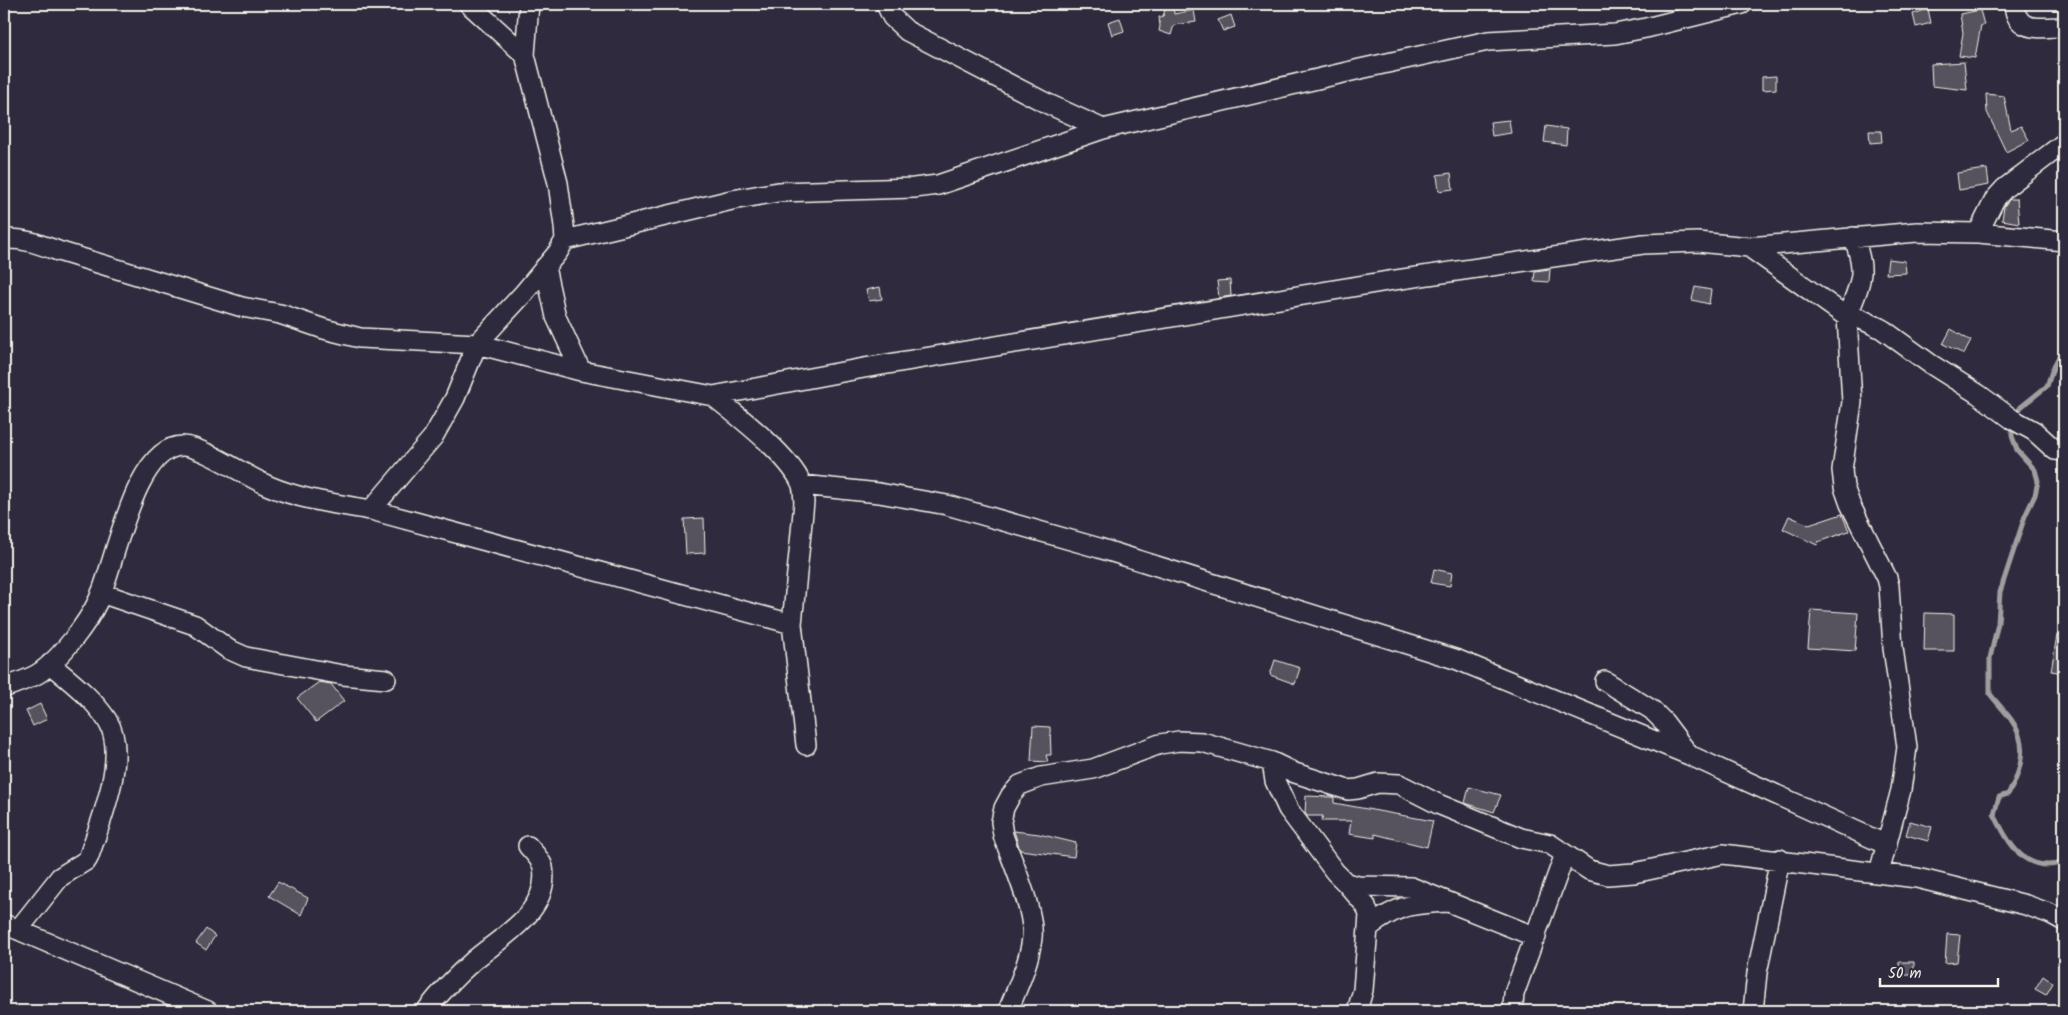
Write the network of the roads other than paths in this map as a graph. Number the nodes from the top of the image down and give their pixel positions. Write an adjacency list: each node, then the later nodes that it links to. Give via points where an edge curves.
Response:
1 (469, 4): 7 (street)
2 (529, 4): 7 (street)
3 (886, 4): 8 (street, via 892,17 907,31 1046,103)
4 (1742, 4): 8 (street, via 1615,34 1488,40)
5 (2014, 4): 6 (street, via 2014,15 2029,27)
6 (2064, 27)
7 (525, 55): 13 (street, via 558,183)
8 (1104, 129): 13 (street, via 938,185 778,192)
9 (2064, 142): 10 (street, via 2005,188 1995,199)
10 (1978, 233): 11 (street, via 1917,232); 14 (street)
11 (1853, 237): 15 (street); 17 (street, via 1860,254 1862,276)
12 (4, 239): 18 (street, via 34,242 242,306 360,338)
13 (564, 240): 16 (street)
14 (2064, 241)
15 (1749, 247): 17 (street); 20 (street, via 1698,242 1633,246 1388,281)
16 (545, 268): 18 (street); 19 (street, via 556,317)
17 (1847, 317): 21 (street, via 1861,319 1882,329 2034,431 2051,448); 33 (street, via 1852,402 1842,470 1844,487 1890,586 1893,648 1908,747)
18 (477, 344): 19 (street); 23 (street, via 455,398 433,438)
19 (581, 371): 20 (street)
20 (713, 396): 22 (street, via 754,430 794,470)
21 (2064, 451)
22 (802, 485): 25 (street, via 804,502); 31 (street, via 879,493 948,505 1099,548 1458,660)
23 (371, 510): 24 (street, via 313,501 286,492 198,450 182,446 166,450 152,462 133,498); 25 (street)
24 (102, 593): 26 (street, via 79,630); 27 (street, via 195,626 228,649 246,657 343,675)
25 (792, 624): 30 (street)
26 (50, 664): 29 (street, via 40,673); 41 (street, via 107,720 114,734 117,752 114,774 87,860 60,877)
27 (386, 679)
28 (1605, 681): 31 (street, via 1652,710)
29 (4, 688)
30 (806, 745)
31 (1689, 755): 33 (street)
32 (1272, 762): 35 (street, via 1348,790 1378,783 1399,784 1438,804 1521,838 1550,844); 38 (street, via 1275,781 1288,809); 46 (street, via 1202,742 1179,741 1160,744 1092,769 1041,777 1020,785 1011,794 1001,822 1029,910 1032,937 1028,958)
33 (1887, 845): 37 (street)
34 (528, 846): 45 (street, via 543,866 540,895 533,910 465,968)
35 (1565, 854): 36 (street, via 1588,870 1608,875 1634,873 1723,854); 43 (street)
36 (1780, 859): 37 (street); 49 (street, via 1757,973)
37 (1879, 873): 40 (street, via 1917,878 2026,905)
38 (1346, 883): 39 (street, via 1411,887); 42 (street, via 1366,906)
39 (1450, 902): 42 (street, via 1406,905 1389,912); 43 (street)
40 (2064, 921)
41 (11, 927): 44 (street)
42 (1369, 927): 47 (street, via 1362,997)
43 (1536, 936): 48 (street, via 1514,994)
44 (208, 1011)
45 (426, 1011)
46 (1008, 1011)
47 (1357, 1011)
48 (1515, 1011)
49 (1753, 1011)

